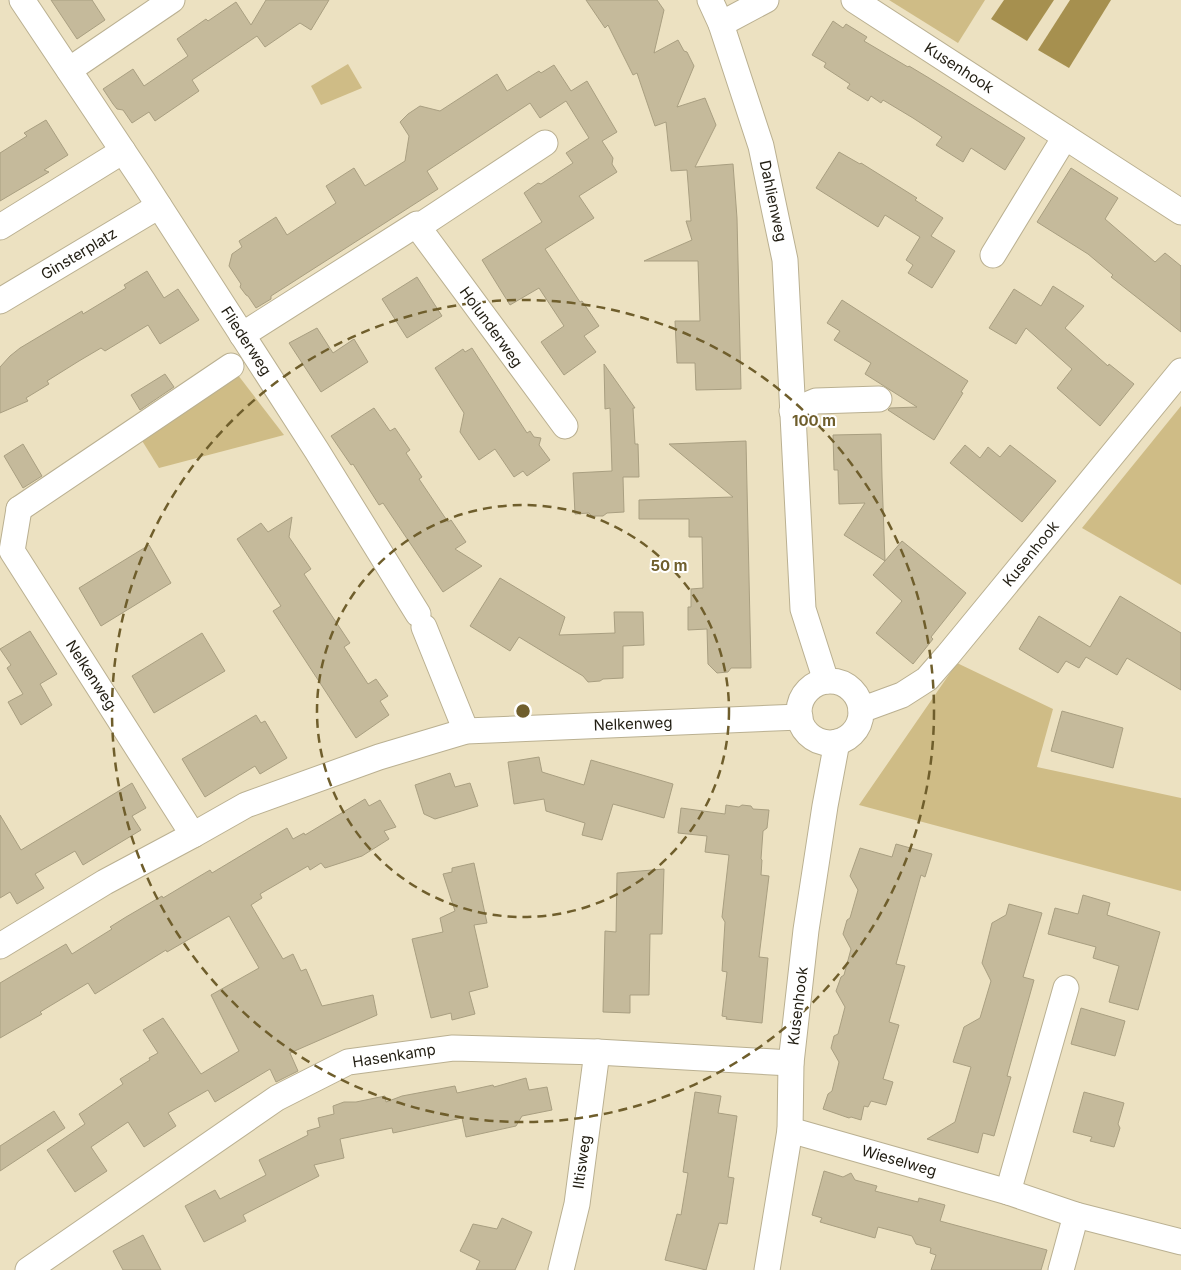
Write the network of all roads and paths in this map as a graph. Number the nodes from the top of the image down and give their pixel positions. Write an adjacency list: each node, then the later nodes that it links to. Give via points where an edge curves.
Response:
1 (22, 0): 7 (street, Fliederweg)
2 (172, 0): 7 (street)
3 (710, 0): 6 (street, Dahlienweg)
4 (766, 0): 6 (street)
5 (854, 0): 8 (street, Kusenhook)
6 (721, 24): 21 (street, Dahlienweg, via 761,146 785,260)
7 (69, 70): 10 (street, Fliederweg)
8 (1065, 137): 12 (street, Kusenhook); 15 (street)
9 (545, 143): 14 (street)
10 (123, 150): 11 (street, Fliederweg); 13 (street)
11 (159, 206): 16 (street, Ginsterplatz); 17 (street, Fliederweg)
12 (1181, 212)
13 (0, 226)
14 (418, 228): 17 (street, via 417,224); 22 (street, Holunderweg)
15 (993, 255)
16 (0, 301)
17 (242, 335): 27 (street, Fliederweg, via 421,620)
18 (230, 366): 23 (street, Fliederweg)
19 (1181, 371): 25 (street, Kusenhook, via 927,679 902,695)
20 (879, 399): 21 (street, via 816,401)
21 (792, 411): 24 (street, Dahlienweg, via 802,609)
22 (565, 426)
23 (9, 506): 29 (street, Nelkenweg, via 12,551)
24 (826, 681): 25 (street, via 847,687 857,698); 26 (street, via 807,691 798,709)
25 (861, 710): 28 (street, via 858,724 851,734)
26 (800, 717): 27 (street, Nelkenweg); 28 (street, via 807,733 825,743)
27 (466, 731): 29 (street, Nelkenweg, via 378,757 246,805)
28 (837, 742): 33 (street, Kusenhook, via 806,930)
29 (193, 835): 30 (street, Nelkenweg, via 105,882)
30 (0, 946)
31 (1066, 988): 35 (street)
32 (597, 1052): 33 (street, Hasenkamp); 38 (street, Hasenkamp, via 453,1048 348,1062 277,1098); 39 (street, Iltisweg, via 576,1204)
33 (791, 1062): 34 (street, Kusenhook)
34 (790, 1130): 35 (street, Wieselweg); 40 (street, Kusenhook)
35 (1008, 1192): 36 (street, Wieselweg)
36 (1076, 1215): 37 (street, Wieselweg); 41 (street)
37 (1181, 1242)
38 (28, 1270)
39 (561, 1270)
40 (767, 1270)
41 (1061, 1270)

